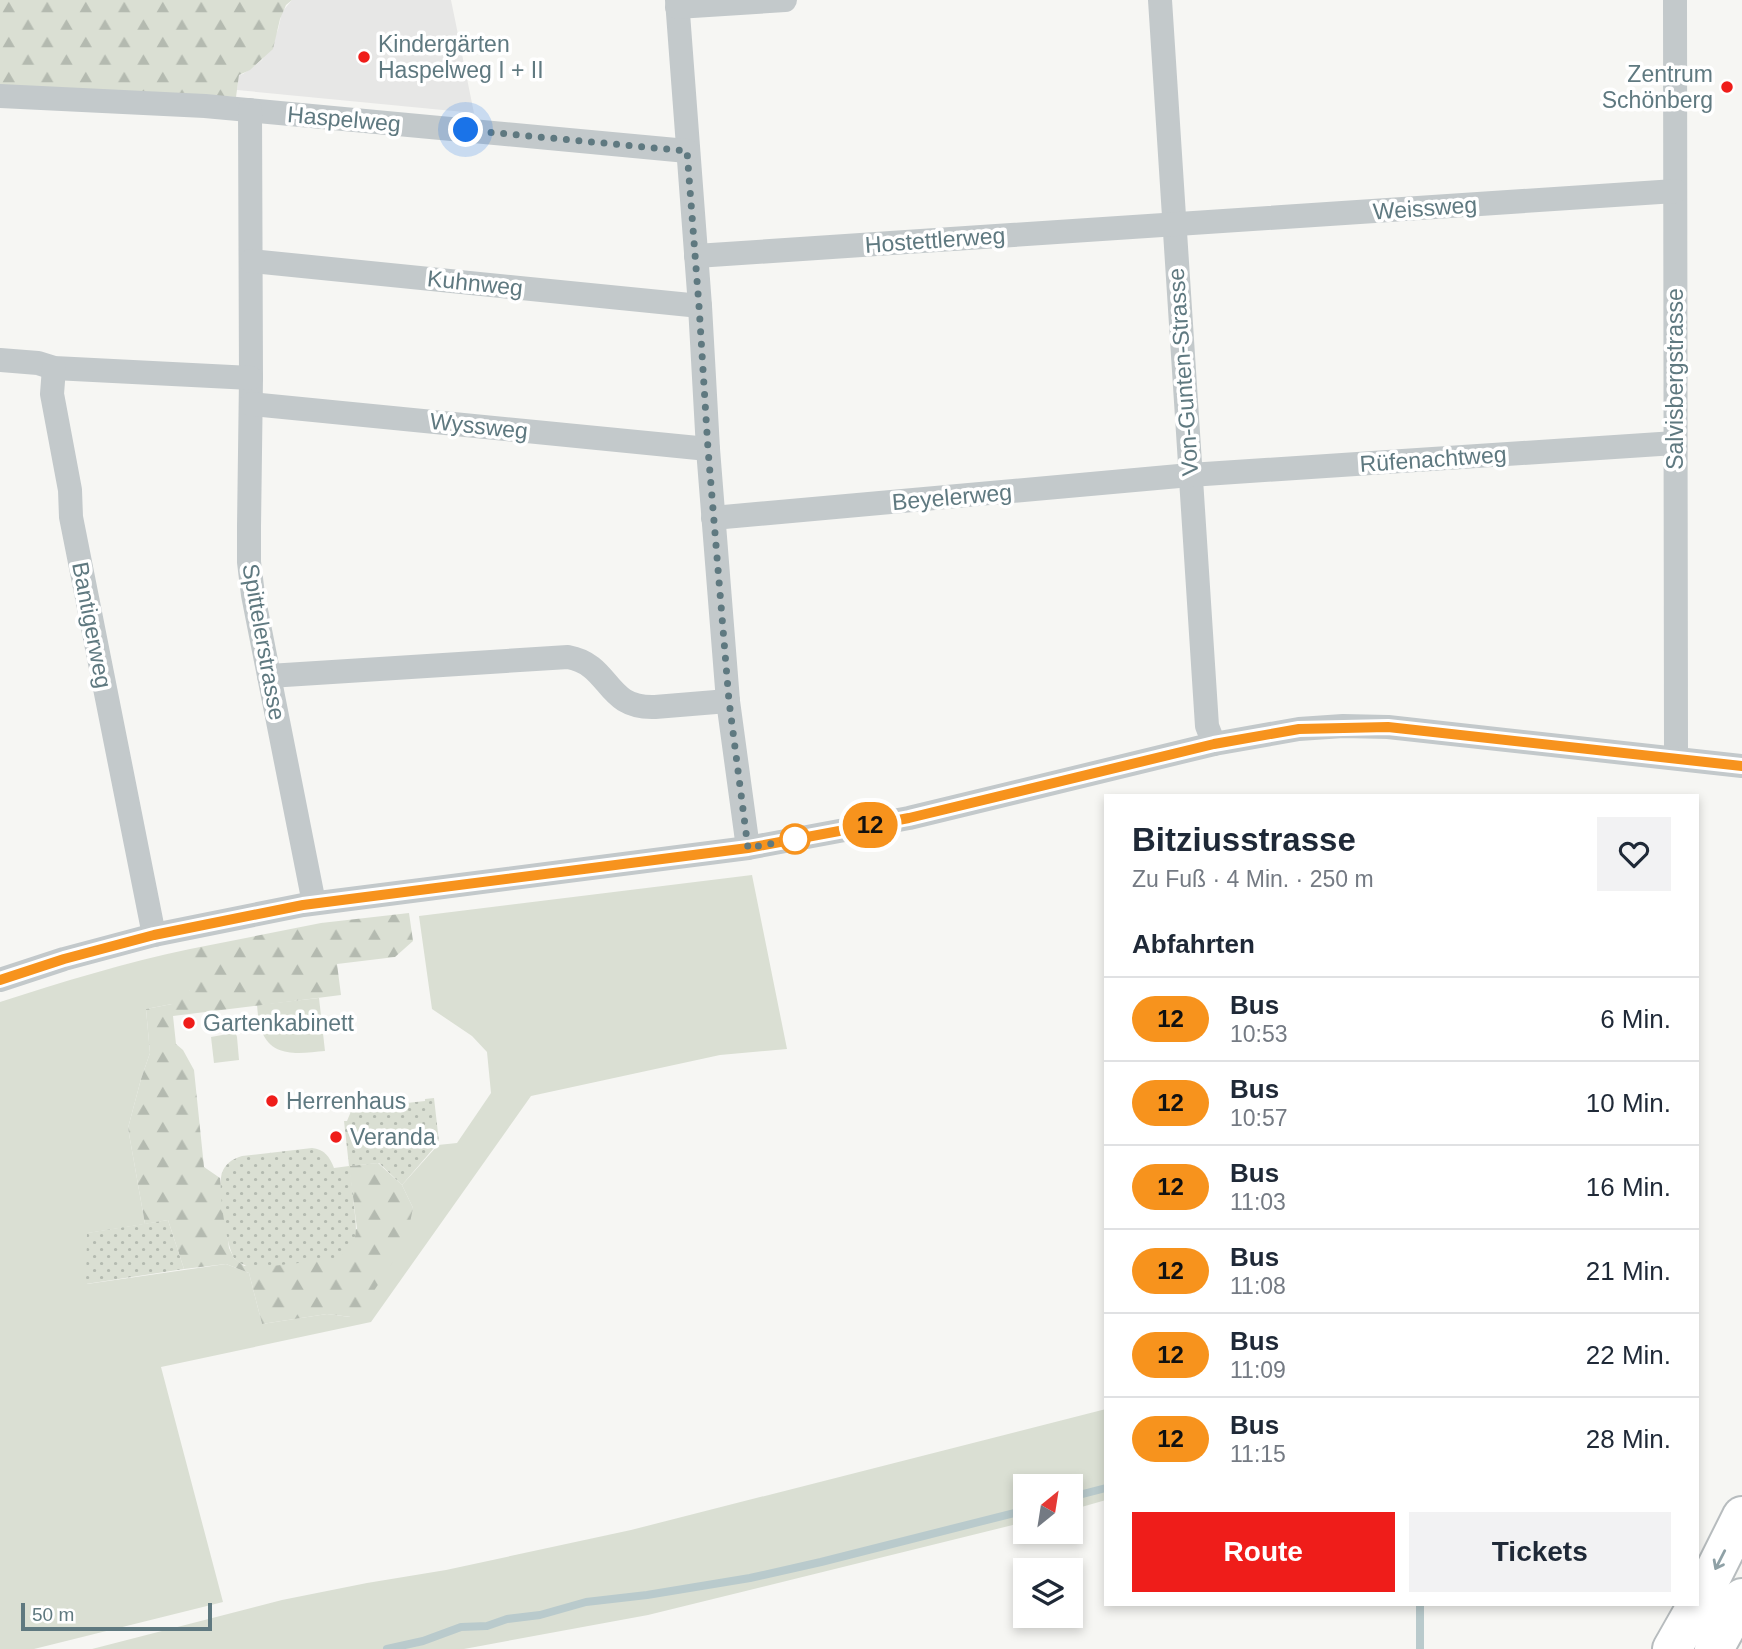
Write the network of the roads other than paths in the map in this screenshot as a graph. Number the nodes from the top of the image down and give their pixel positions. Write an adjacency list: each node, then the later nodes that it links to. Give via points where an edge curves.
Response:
1 (785, 0): 4 (street)
2 (1160, 0): 9 (street, Von-Gunten-Strasse)
3 (1675, 0): 8 (street, Salvisbergstrasse)
4 (677, 3): 7 (street)
5 (0, 96): 6 (street, Haspelweg)
6 (250, 110): 7 (street, Haspelweg); 11 (street, Spittelerstrasse)
7 (687, 151): 10 (street)
8 (1675, 191): 9 (street, Weissweg); 17 (street, Salvisbergstrasse)
9 (1174, 224): 10 (street, Hostettlerweg); 19 (street, Von-Gunten-Strasse)
10 (696, 256): 12 (street)
11 (251, 261): 12 (street, Kuhnweg); 15 (street, Spittelerstrasse)
12 (699, 306): 18 (street)
13 (0, 360): 14 (street)
14 (54, 368): 15 (street); 28 (street, Bantigerweg, via 52,394 71,517)
15 (251, 377): 16 (street, Spittelerstrasse)
16 (251, 404): 18 (street, Wyssweg); 21 (street, Spittelerstrasse, via 249,562)
17 (1675, 443): 19 (street, Rüfenachtweg); 24 (street, Salvisbergstrasse)
18 (708, 449): 20 (street)
19 (1190, 475): 20 (street, Beyelerweg); 23 (street, Von-Gunten-Strasse, via 1207,726)
20 (713, 518): 22 (street)
21 (269, 676): 22 (street, via 568,657 592,666 616,695 633,705); 27 (street, Spittelerstrasse)
22 (729, 701): 26 (street)
23 (1214, 744): 24 (street, via 1299,729 1388,727); 26 (street, via 909,818)
24 (1676, 758): 25 (street)
25 (1742, 766)
26 (748, 848): 27 (street)
27 (314, 903): 28 (street)
28 (154, 935): 29 (street)
29 (0, 980)
30 (1742, 1516): 32 (highway, one-way to 32)
31 (1742, 1598): 35 (highway)
32 (1699, 1600)
33 (1696, 1606): 34 (highway)
34 (1672, 1649)
35 (1714, 1649)

